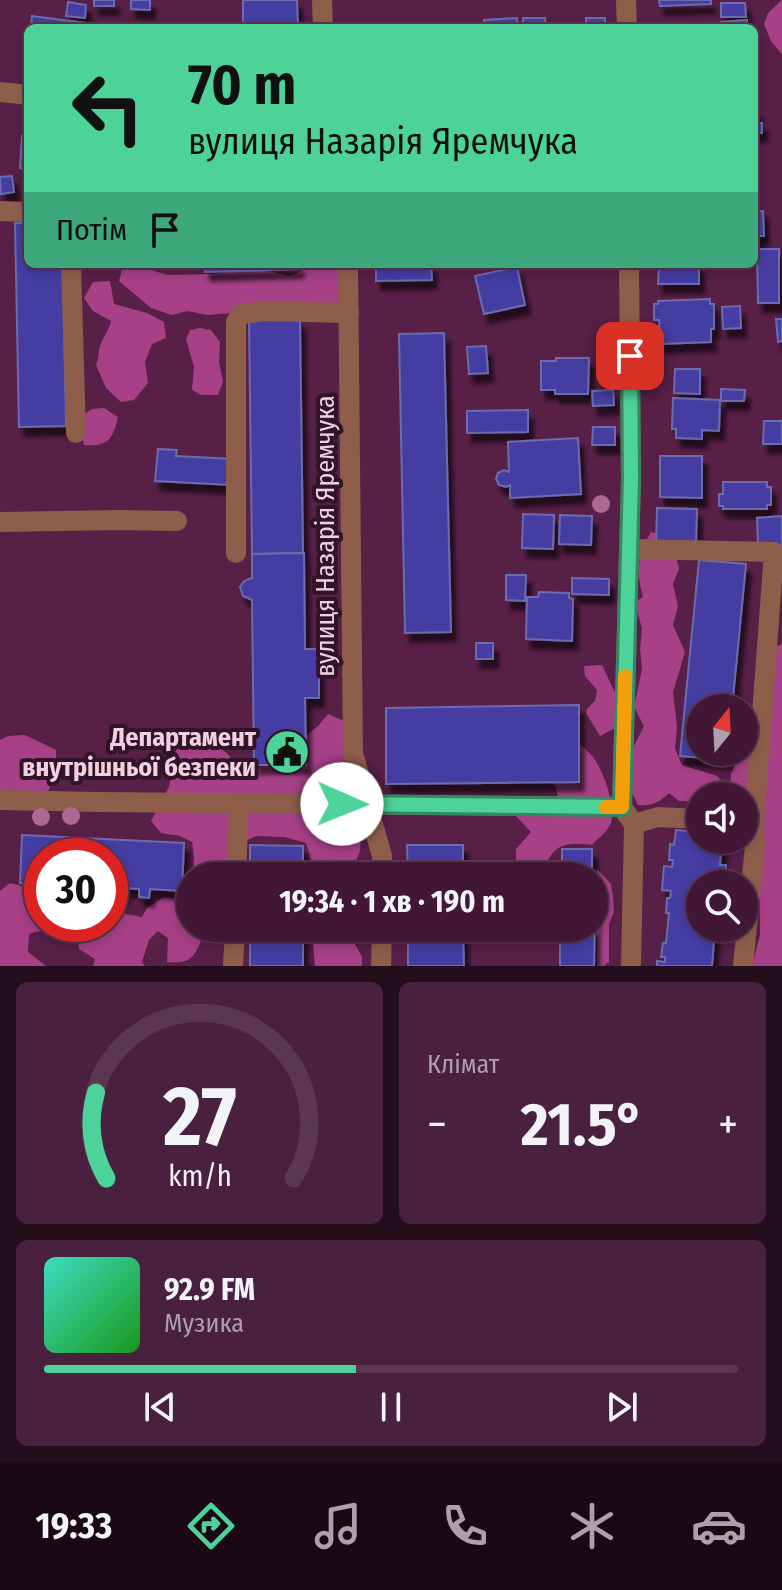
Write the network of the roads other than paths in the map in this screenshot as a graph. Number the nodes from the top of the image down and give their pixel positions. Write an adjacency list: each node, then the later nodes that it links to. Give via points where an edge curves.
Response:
1 (322, 0): 3 (street)
2 (626, 0): 4 (street)
3 (323, 24)
4 (627, 24)
5 (0, 92): 6 (street)
6 (24, 95)
7 (0, 211): 8 (street)
8 (24, 212)
9 (71, 268): 13 (street)
10 (348, 268): 12 (street, вулиця Назарія Яремчука)
11 (629, 268): 16 (street)
12 (349, 313): 17 (street, via 264,311 241,314 236,322); 21 (street, вулиця Назарія Яремчука, via 353,753)
13 (76, 433)
14 (177, 521): 15 (street)
15 (0, 522)
16 (629, 549): 18 (street, via 774,552); 22 (street)
17 (236, 553)
18 (753, 782)
19 (0, 800): 20 (street)
20 (239, 804): 21 (street); 26 (street)
21 (368, 805): 22 (street); 27 (street, вулиця Назарія Яремчука)
22 (622, 807): 24 (street)
23 (686, 818): 24 (street, via 658,817)
24 (634, 824): 32 (street)
25 (754, 854): 33 (street)
26 (237, 862)
27 (382, 862)
28 (234, 942): 30 (street)
29 (382, 942): 31 (street)
30 (233, 966)
31 (381, 966)
32 (631, 966)
33 (743, 966)

